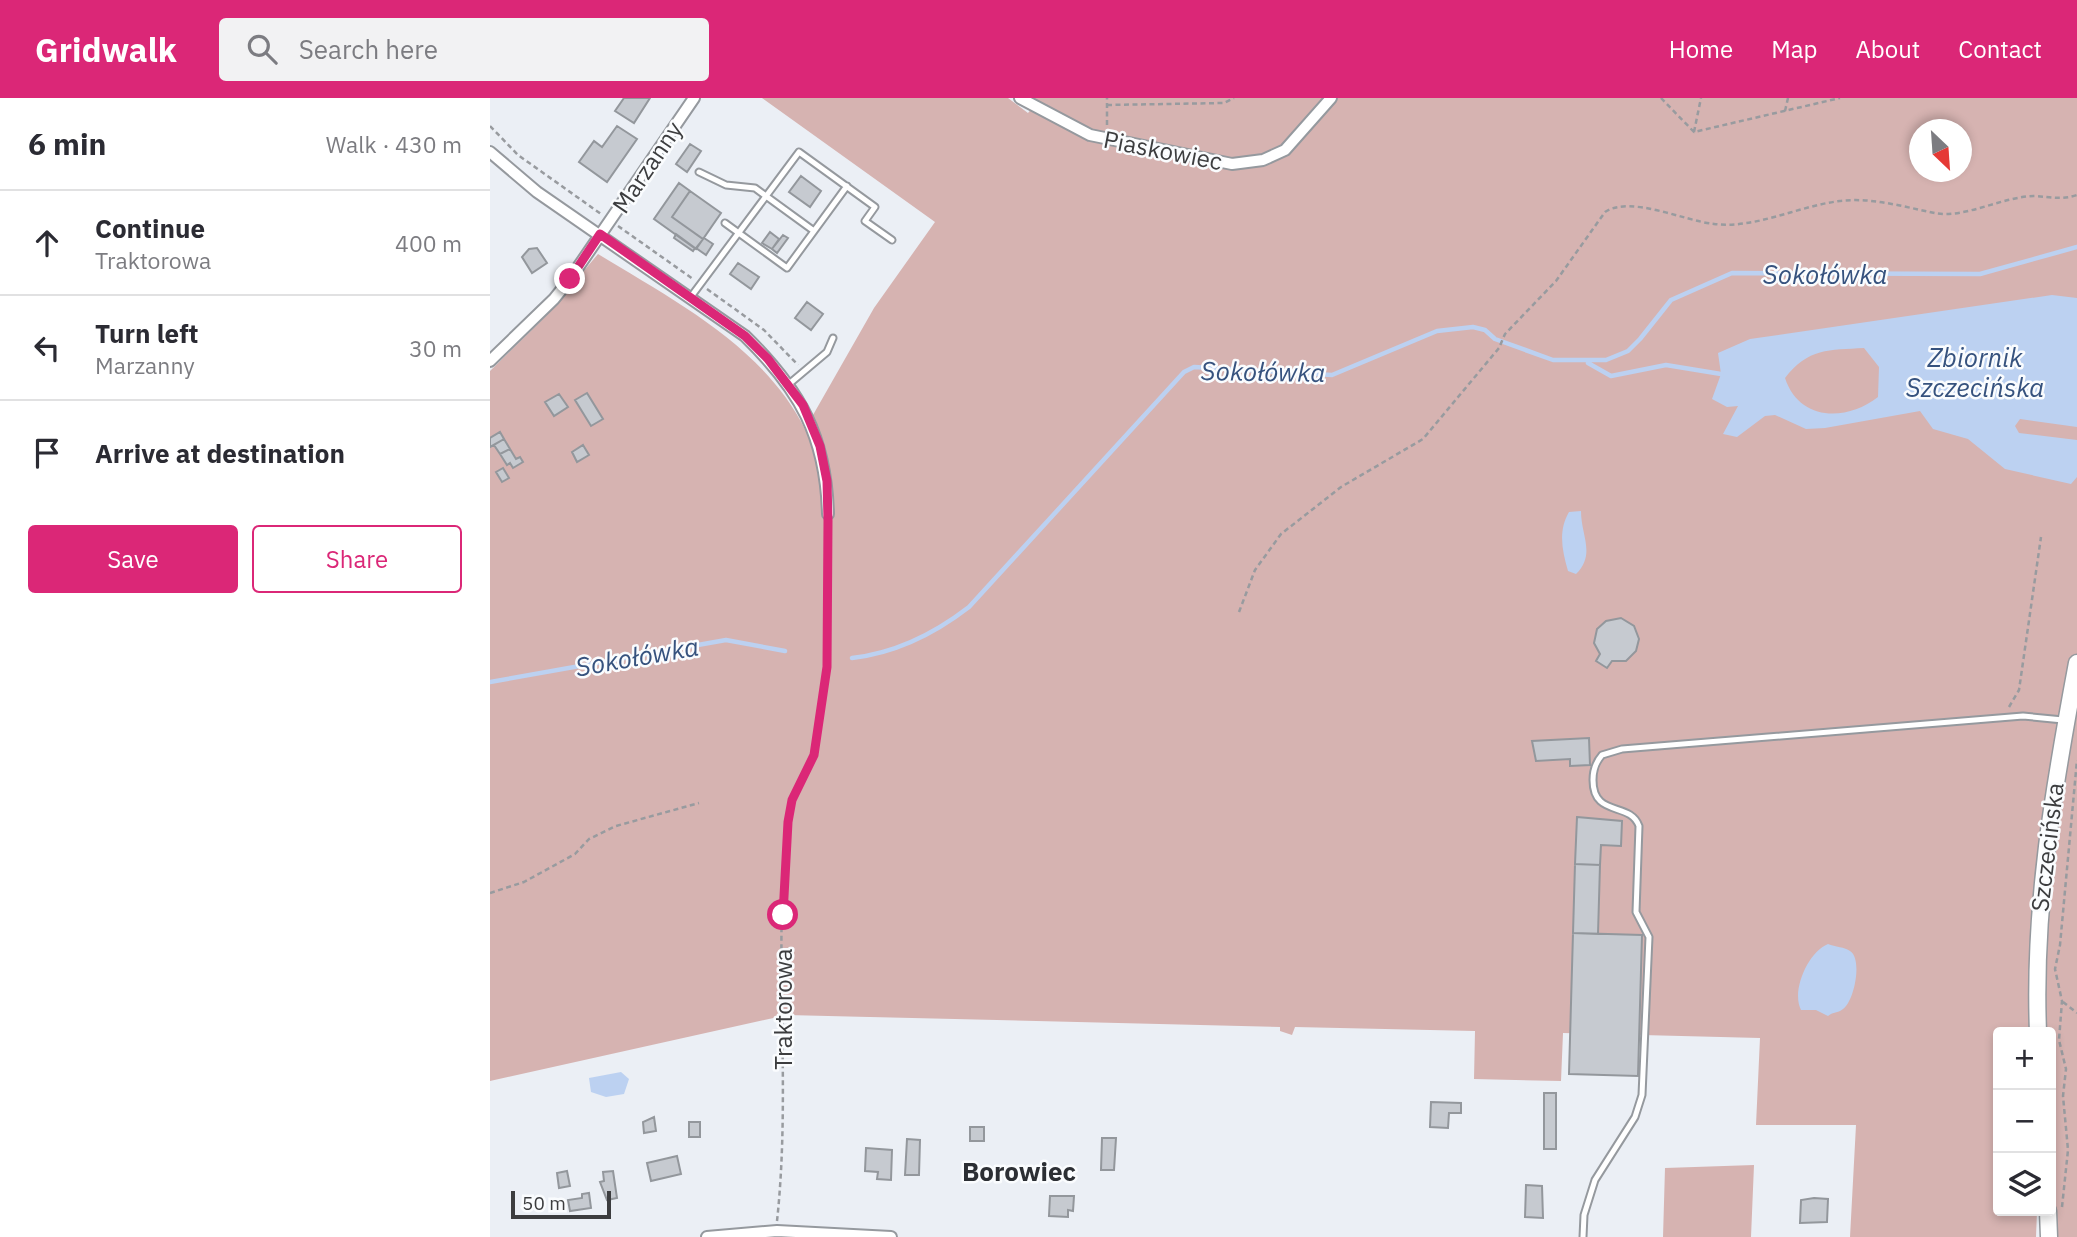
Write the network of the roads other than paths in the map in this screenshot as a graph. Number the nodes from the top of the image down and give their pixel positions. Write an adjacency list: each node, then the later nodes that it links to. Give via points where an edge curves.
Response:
1 (694, 98): 11 (street, Marzanny)
2 (1020, 98): 3 (street, Piaskowiec, via 1090,135 1232,164 1263,160 1285,150)
3 (1331, 98)
4 (490, 152): 11 (street, via 537,192)
5 (699, 172): 7 (lane, via 726,185 755,188)
6 (846, 186): 7 (lane, via 799,152); 9 (lane); 12 (lane, via 875,207 865,221)
7 (767, 196): 9 (lane); 10 (lane)
8 (725, 223): 10 (lane)
9 (814, 231): 10 (lane, via 787,268)
10 (740, 233): 13 (lane)
11 (600, 234): 13 (street); 15 (street, Marzanny, via 554,299)
12 (892, 240)
13 (690, 298): 16 (street, via 745,336)
14 (833, 338): 16 (lane, via 827,352)
15 (490, 361)
16 (789, 384): 17 (street, via 820,446)
17 (828, 514)
18 (2077, 663): 19 (main road, Szczecińska)
19 (2066, 720): 20 (main road, Szczecińska, via 2039,898); 24 (lane, via 2023,716 1622,749 1598,760 1593,772 1598,799 1637,819 1636,912 1649,937 1642,1095 1635,1117 1595,1180 1584,1215)
20 (2038, 1027)
21 (2052, 1216): 25 (main road)
22 (707, 1237): 23 (street, via 777,1231)
23 (891, 1237)
24 (1583, 1237)
25 (2049, 1237)

